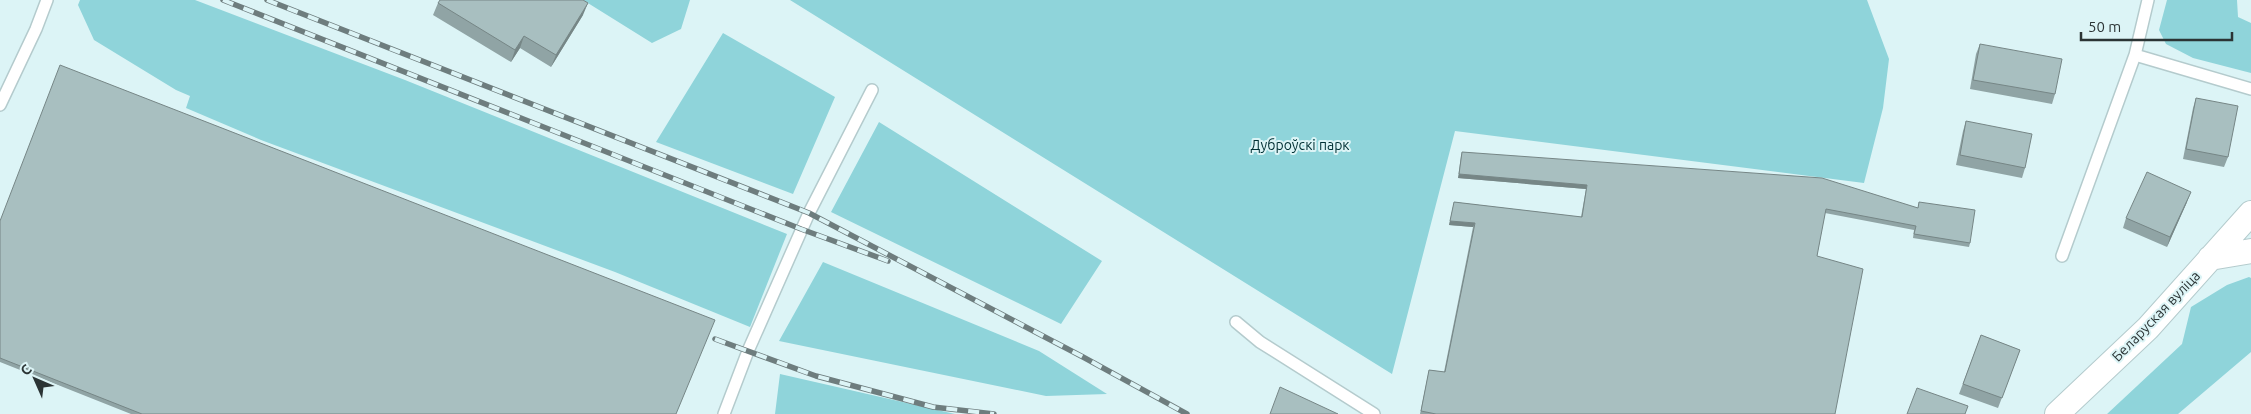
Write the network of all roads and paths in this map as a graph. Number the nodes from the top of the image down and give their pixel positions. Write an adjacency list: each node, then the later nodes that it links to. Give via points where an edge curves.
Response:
1 (47, 0): 6 (lane)
2 (2148, 0): 3 (lane)
3 (2135, 55): 4 (lane); 9 (lane)
4 (2251, 88)
5 (872, 90): 12 (lane, via 808,213)
6 (0, 105)
7 (2251, 214): 10 (street, Беларуская вуліца)
8 (2251, 251): 10 (street)
9 (2062, 256)
10 (2210, 258): 14 (street, Беларуская вуліца, via 2148,328)
11 (1236, 322): 13 (lane, via 1260,342)
12 (724, 414)
13 (1374, 414)
14 (2058, 414)

